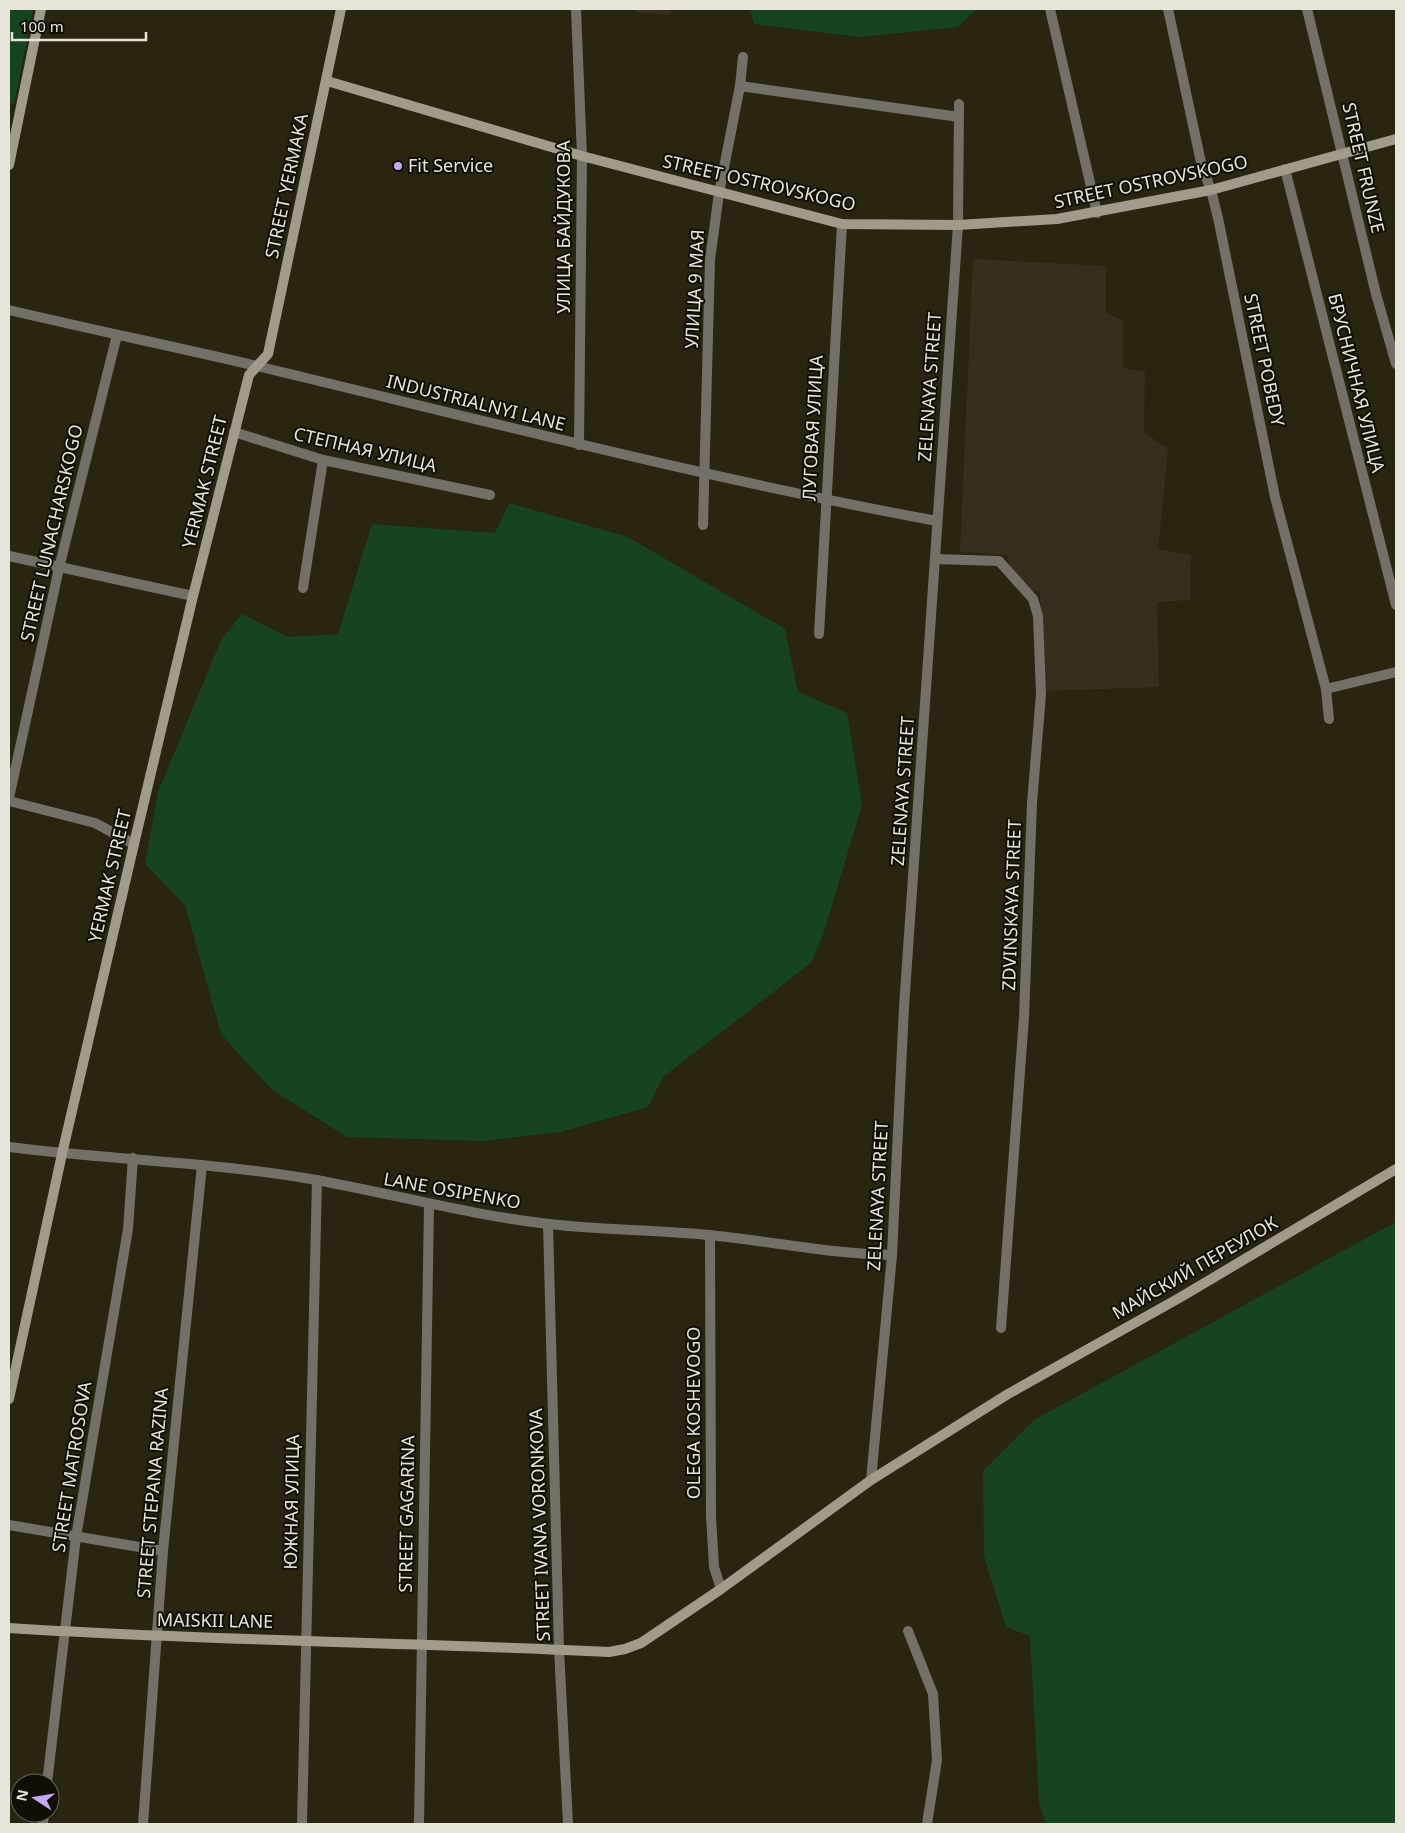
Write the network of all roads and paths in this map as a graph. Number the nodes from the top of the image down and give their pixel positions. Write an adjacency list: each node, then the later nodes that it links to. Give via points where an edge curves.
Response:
1 (41, 9): 15 (street)
2 (341, 9): 8 (street, STREET YERMAKA)
3 (576, 9): 14 (street, УЛИЦА БАЙДУКОВА)
4 (1050, 9): 19 (street)
5 (1168, 9): 17 (street, STREET POBEDY, via 1200,158)
6 (1307, 9): 13 (street, STREET FRUNZE)
7 (743, 57): 9 (street, УЛИЦА 9 МАЯ)
8 (327, 81): 14 (street, STREET OSTROVSKOGO); 25 (street, STREET YERMAKA, via 268,354)
9 (740, 86): 11 (street); 18 (street, УЛИЦА 9 МАЯ)
10 (959, 104): 11 (street, ZELENAYA STREET)
11 (959, 117): 21 (street, ZELENAYA STREET)
12 (1396, 139): 13 (street, STREET OSTROVSKOGO)
13 (1342, 152): 16 (street, STREET OSTROVSKOGO); 24 (street, STREET FRUNZE)
14 (582, 156): 18 (street, STREET OSTROVSKOGO); 27 (street, УЛИЦА БАЙДУКОВА)
15 (9, 165)
16 (1285, 169): 17 (street, STREET OSTROVSKOGO); 39 (street, БРУСНИЧНАЯ УЛИЦА)
17 (1212, 190): 19 (street, STREET OSTROVSKOGO); 42 (street, STREET POBEDY, via 1275,497)
18 (719, 193): 20 (street, STREET OSTROVSKOGO); 29 (street, УЛИЦА 9 МАЯ, via 710,260)
19 (1097, 213): 21 (street, STREET OSTROVSKOGO, via 1057,219)
20 (842, 224): 21 (street, STREET OSTROVSKOGO); 31 (street, ЛУГОВАЯ УЛИЦА)
21 (958, 225): 32 (street, ZELENAYA STREET)
22 (9, 310): 23 (street, INDUSTRIALNYI LANE)
23 (117, 336): 25 (street, INDUSTRIALNYI LANE); 36 (street, STREET LUNACHARSKOGO)
24 (1396, 364)
25 (258, 367): 26 (street, YERMAK STREET, via 249,375); 27 (street, INDUSTRIALNYI LANE)
26 (234, 432): 28 (street, СТЕПНАЯ УЛИЦА); 38 (street, YERMAK STREET)
27 (578, 445): 29 (street, INDUSTRIALNYI LANE)
28 (323, 460): 30 (street, СТЕПНАЯ УЛИЦА); 37 (street)
29 (704, 474): 31 (street, INDUSTRIALNYI LANE); 33 (street, УЛИЦА 9 МАЯ)
30 (490, 495)
31 (825, 501): 32 (street, INDUSTRIALNYI LANE); 40 (street, ЛУГОВАЯ УЛИЦА)
32 (937, 521): 35 (street, ZELENAYA STREET)
33 (703, 525)
34 (9, 556): 36 (street)
35 (935, 559): 55 (street, ZELENAYA STREET, via 904,1006); 56 (street, ZDVINSKAYA STREET, via 999,561 1033,599 1038,616 1041,694 1033,794 1024,1017)
36 (59, 568): 38 (street); 44 (street, STREET LUNACHARSKOGO)
37 (303, 588)
38 (193, 596): 45 (street, YERMAK STREET)
39 (1396, 605)
40 (819, 634)
41 (1396, 672): 42 (street)
42 (1326, 689): 43 (street, STREET POBEDY)
43 (1329, 719)
44 (9, 799): 45 (street, via 95,823)
45 (134, 844): 47 (street, YERMAK STREET)
46 (9, 1147): 47 (street, LANE OSIPENKO)
47 (62, 1154): 48 (street, LANE OSIPENKO); 57 (street, YERMAK STREET)
48 (133, 1158): 49 (street, LANE OSIPENKO); 60 (street, STREET MATROSOVA, via 128,1229)
49 (202, 1165): 51 (street, LANE OSIPENKO); 61 (street, STREET STEPANA RAZINA)
50 (1396, 1169): 58 (street, МАЙСКИЙ ПЕРЕУЛОК, via 1181,1297 1008,1394)
51 (316, 1180): 52 (street, LANE OSIPENKO); 67 (street, ЮЖНАЯ УЛИЦА)
52 (429, 1205): 53 (street, LANE OSIPENKO); 68 (street, STREET GAGARINA)
53 (548, 1224): 54 (street, LANE OSIPENKO); 69 (street, STREET IVANA VORONKOVA)
54 (710, 1235): 55 (street, LANE OSIPENKO, via 839,1252); 62 (street, OLEGA KOSHEVOGO, via 712,1516 714,1567)
55 (892, 1255): 58 (street, ZELENAYA STREET)
56 (1001, 1328)
57 (9, 1399)
58 (870, 1480): 62 (street, МАЙСКИЙ ПЕРЕУЛОК)
59 (9, 1525): 60 (street)
60 (76, 1537): 61 (street); 64 (street, STREET MATROSOVA)
61 (163, 1551): 66 (street, STREET STEPANA RAZINA)
62 (721, 1589): 69 (street, MAISKII LANE, via 640,1643 625,1649 609,1652)
63 (9, 1628): 64 (street, MAISKII LANE)
64 (64, 1631): 66 (street, MAISKII LANE); 70 (street, STREET MATROSOVA)
65 (908, 1631): 75 (street, via 933,1694 937,1760)
66 (156, 1637): 67 (street, MAISKII LANE); 71 (street, STREET STEPANA RAZINA)
67 (305, 1640): 68 (street, MAISKII LANE); 72 (street, ЮЖНАЯ УЛИЦА)
68 (421, 1644): 69 (street, MAISKII LANE); 73 (street, STREET GAGARINA)
69 (559, 1650): 74 (street, STREET IVANA VORONKOVA)
70 (48, 1773)
71 (143, 1824)
72 (302, 1824)
73 (419, 1824)
74 (568, 1824)
75 (927, 1824)

